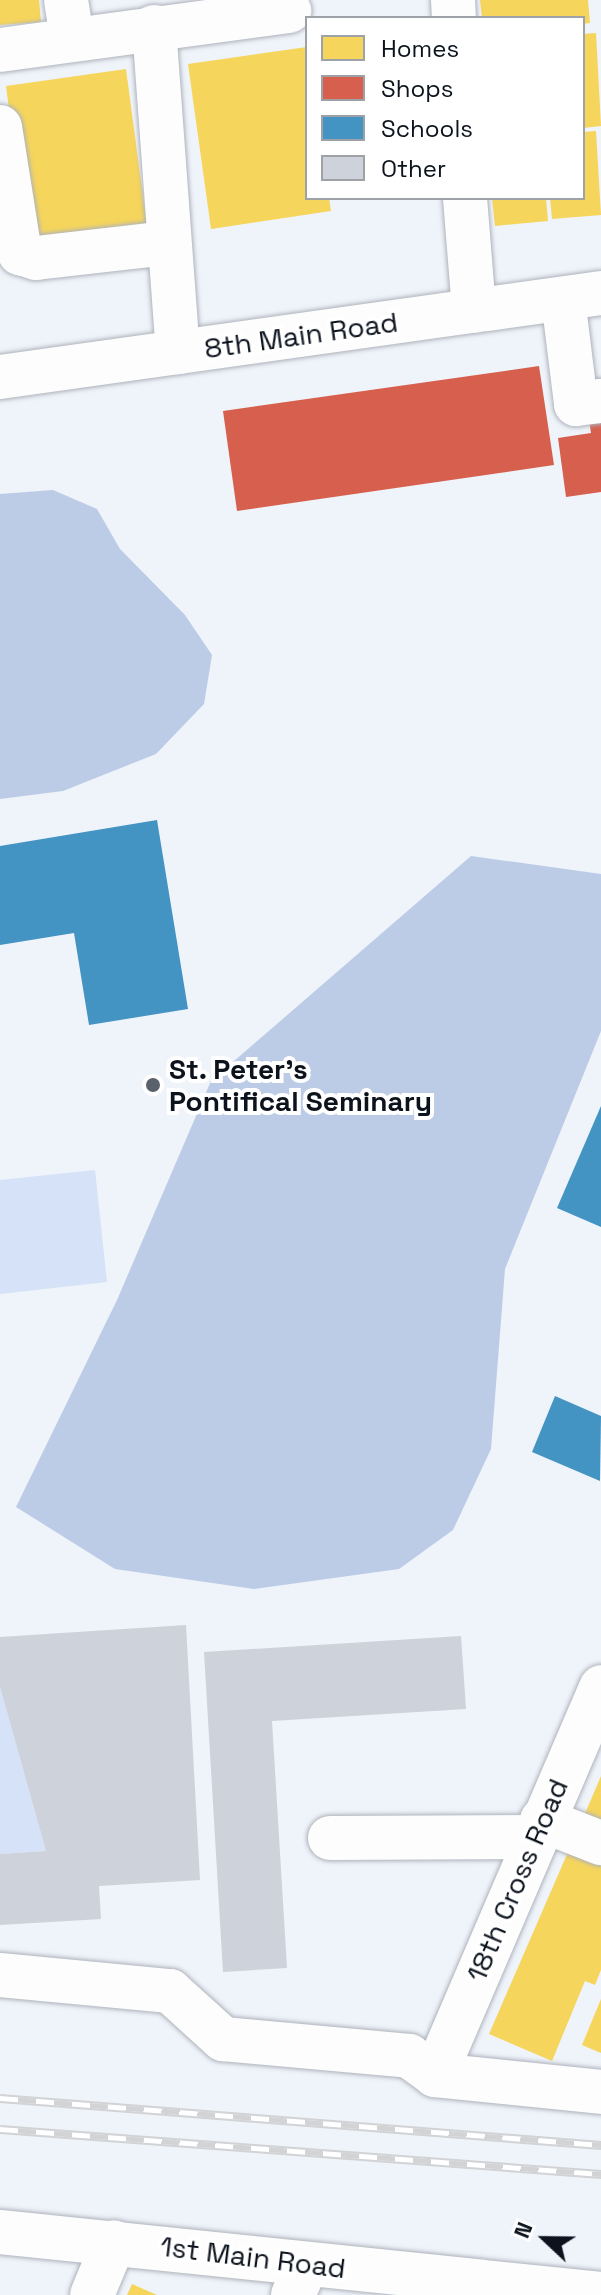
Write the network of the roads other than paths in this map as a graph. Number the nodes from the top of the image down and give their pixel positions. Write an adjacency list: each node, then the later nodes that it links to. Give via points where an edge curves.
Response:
1 (289, 11): 2 (main road)
2 (173, 17): 3 (main road); 7 (main road)
3 (69, 18): 4 (main road)
4 (0, 50)
5 (0, 127): 7 (main road, via 20,253 36,258)
6 (465, 200): 9 (main road)
7 (168, 243): 10 (main road)
8 (582, 296): 9 (main road, 8th Main Road); 12 (main road, via 576,404)
9 (474, 311): 10 (main road, 8th Main Road)
10 (178, 352): 11 (main road, 8th Main Road)
11 (0, 377)
12 (601, 401)
13 (601, 1687): 14 (main road, 18th Cross Road)
14 (538, 1829): 15 (main road); 16 (main road); 18 (main road, 18th Cross Road)
15 (330, 1838)
16 (601, 1843)
17 (0, 1975): 18 (main road, via 170,1991 223,2039 409,2056)
18 (435, 2075): 19 (main road)
19 (601, 2092)
20 (0, 2232): 21 (main road, 1st Main Road)
21 (114, 2242): 22 (main road, 1st Main Road); 25 (main road)
22 (300, 2280): 23 (main road, 1st Main Road)
23 (512, 2291): 24 (main road, 1st Main Road)
24 (601, 2294)
25 (92, 2295)

